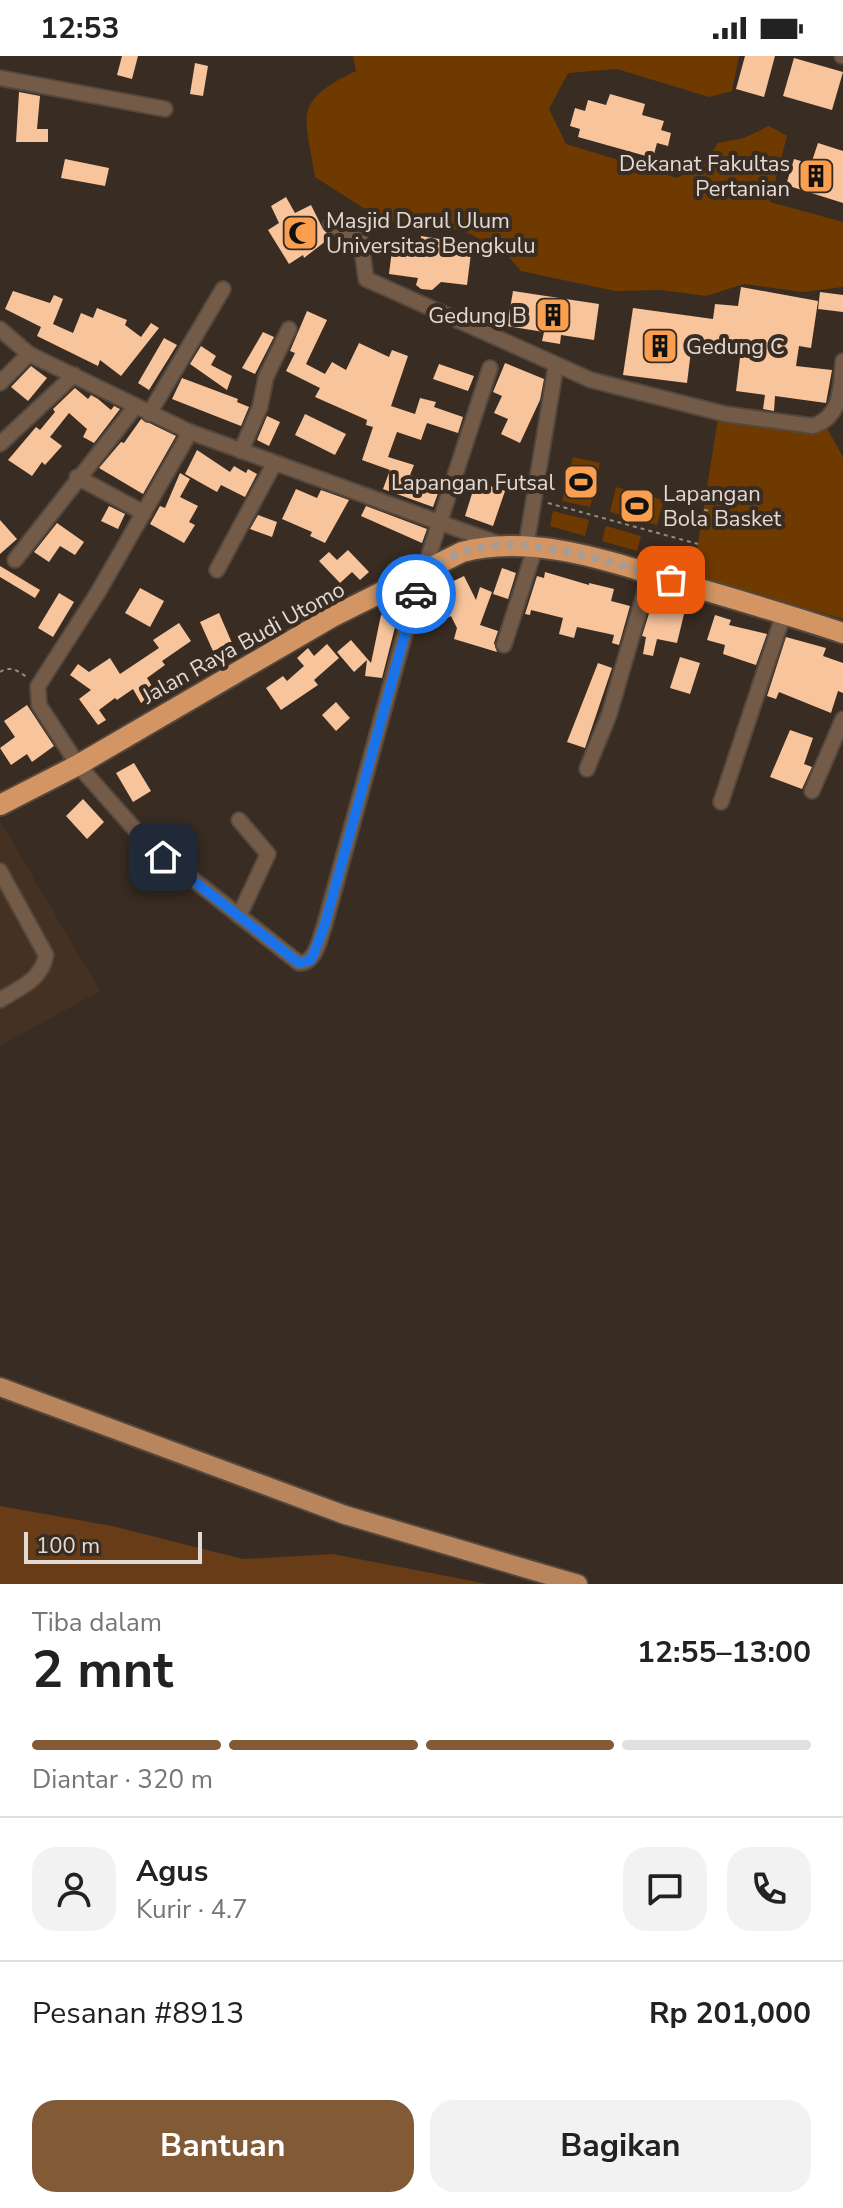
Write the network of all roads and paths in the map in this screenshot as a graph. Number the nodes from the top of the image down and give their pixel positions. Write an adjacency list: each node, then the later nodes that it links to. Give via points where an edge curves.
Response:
1 (0, 78): 2 (street)
2 (165, 109)
3 (331, 224): 9 (street, via 361,242 366,279)
4 (223, 289): 14 (street)
5 (0, 329): 7 (street)
6 (289, 329): 17 (street)
7 (29, 354): 11 (street); 12 (street)
8 (843, 361): 9 (street, via 833,412 824,423 804,427 725,414 591,380)
9 (556, 365): 20 (street)
10 (490, 368): 24 (street)
11 (74, 375): 13 (street); 16 (street)
12 (0, 383)
13 (135, 407): 14 (street); 19 (street)
14 (149, 414): 15 (street)
15 (190, 432): 17 (street); 22 (street)
16 (0, 444)
17 (241, 451): 18 (street)
18 (274, 464): 24 (street); 29 (street)
19 (77, 477): 22 (street); 28 (street)
20 (535, 500): 25 (path); 27 (street)
21 (704, 510): 23 (path)
22 (144, 513): 36 (street)
23 (732, 513)
24 (440, 522): 26 (street); 30 (street)
25 (698, 544)
26 (502, 545): 27 (highway, Jalan Raya Budi Utomo); 30 (highway, Jalan Raya Budi Utomo, via 462,552)
27 (531, 547): 31 (highway, Jalan Raya Budi Utomo); 34 (street)
28 (15, 560)
29 (217, 570)
30 (424, 572): 38 (highway, Jalan Raya Budi Utomo, via 292,639); 45 (street, via 311,960 299,963)
31 (650, 574): 32 (highway, Jalan Raya Budi Utomo); 39 (street, via 609,715)
32 (784, 613): 33 (highway, Jalan Raya Budi Utomo); 41 (street)
33 (843, 633)
34 (504, 645)
35 (0, 672): 36 (path, via 17,670)
36 (38, 686): 38 (street, via 39,705)
37 (843, 719): 40 (street)
38 (78, 765): 42 (highway, Jalan Raya Budi Utomo); 45 (street, via 147,843)
39 (587, 769)
40 (812, 791)
41 (721, 802)
42 (0, 805)
43 (239, 820): 45 (street, via 268,854)
44 (0, 871): 46 (street, via 46,955 32,981)
45 (239, 916)
46 (0, 1000)
47 (0, 1387): 48 (main road, via 345,1515)
48 (578, 1584)

